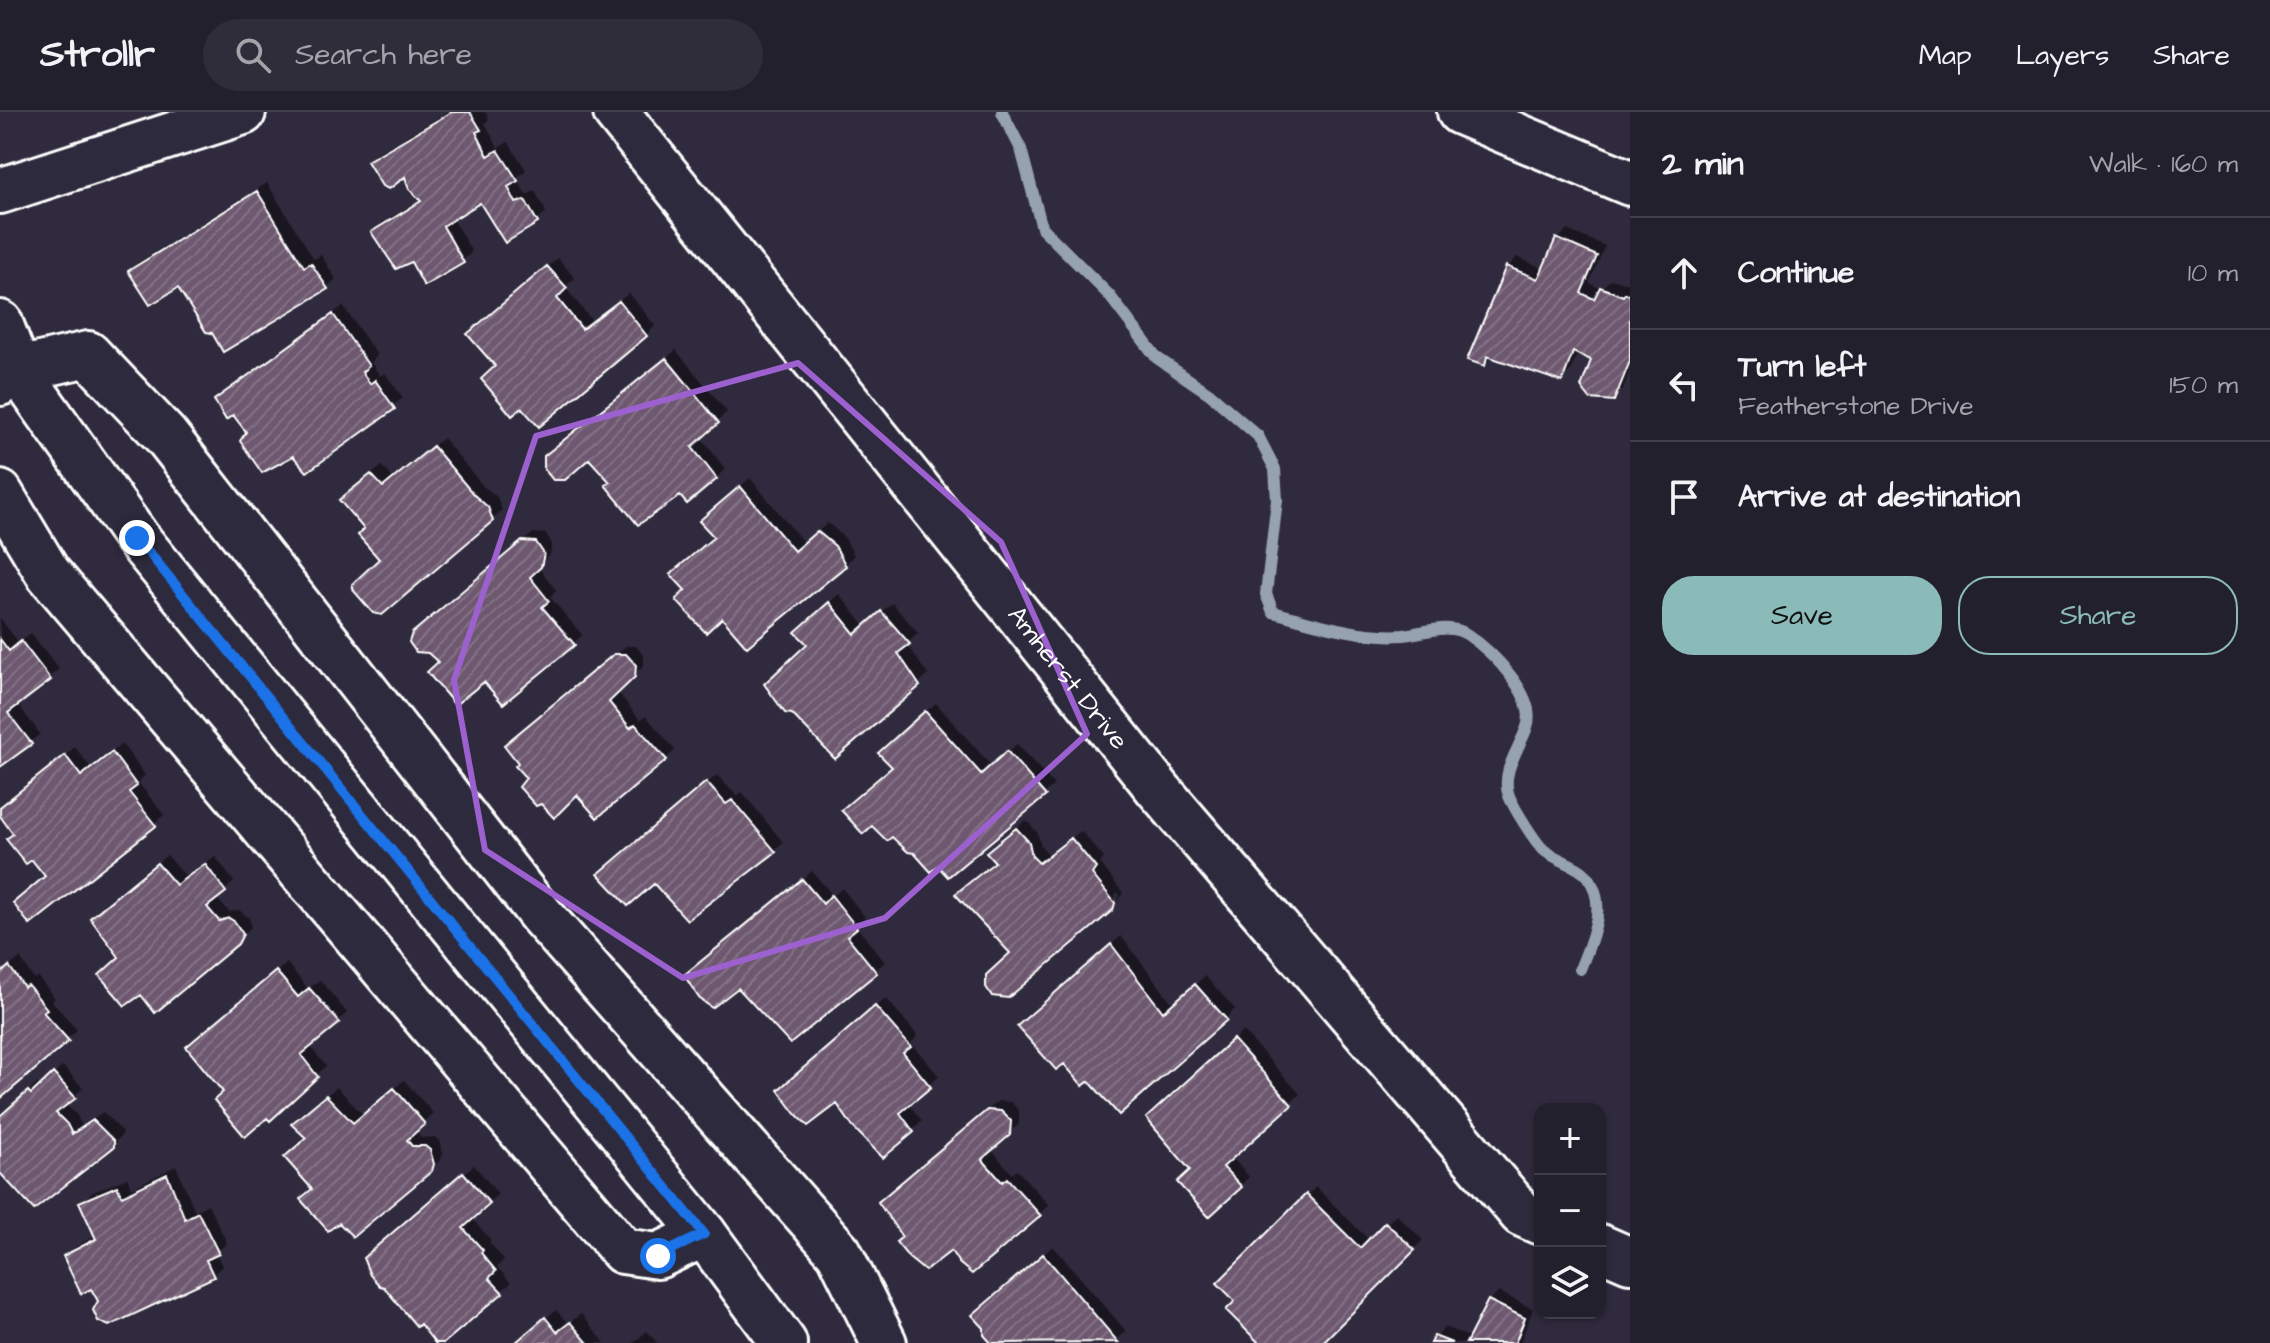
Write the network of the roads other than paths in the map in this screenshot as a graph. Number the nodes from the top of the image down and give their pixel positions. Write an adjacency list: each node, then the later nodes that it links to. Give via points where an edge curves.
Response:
1 (243, 112): 5 (street)
2 (616, 112): 9 (street, Amherst Drive, via 1159,790 1522,1214)
3 (1460, 112): 4 (street)
4 (1630, 183)
5 (0, 191)
6 (0, 323): 7 (street)
7 (9, 376): 10 (street); 14 (street, via 88,354 166,436 541,915 839,1252)
8 (0, 493): 10 (street, via 48,573 623,1251 658,1256)
9 (1534, 1219)
10 (704, 1234): 13 (street)
11 (1606, 1250): 12 (street)
12 (1630, 1260)
13 (784, 1343)
14 (884, 1343)

